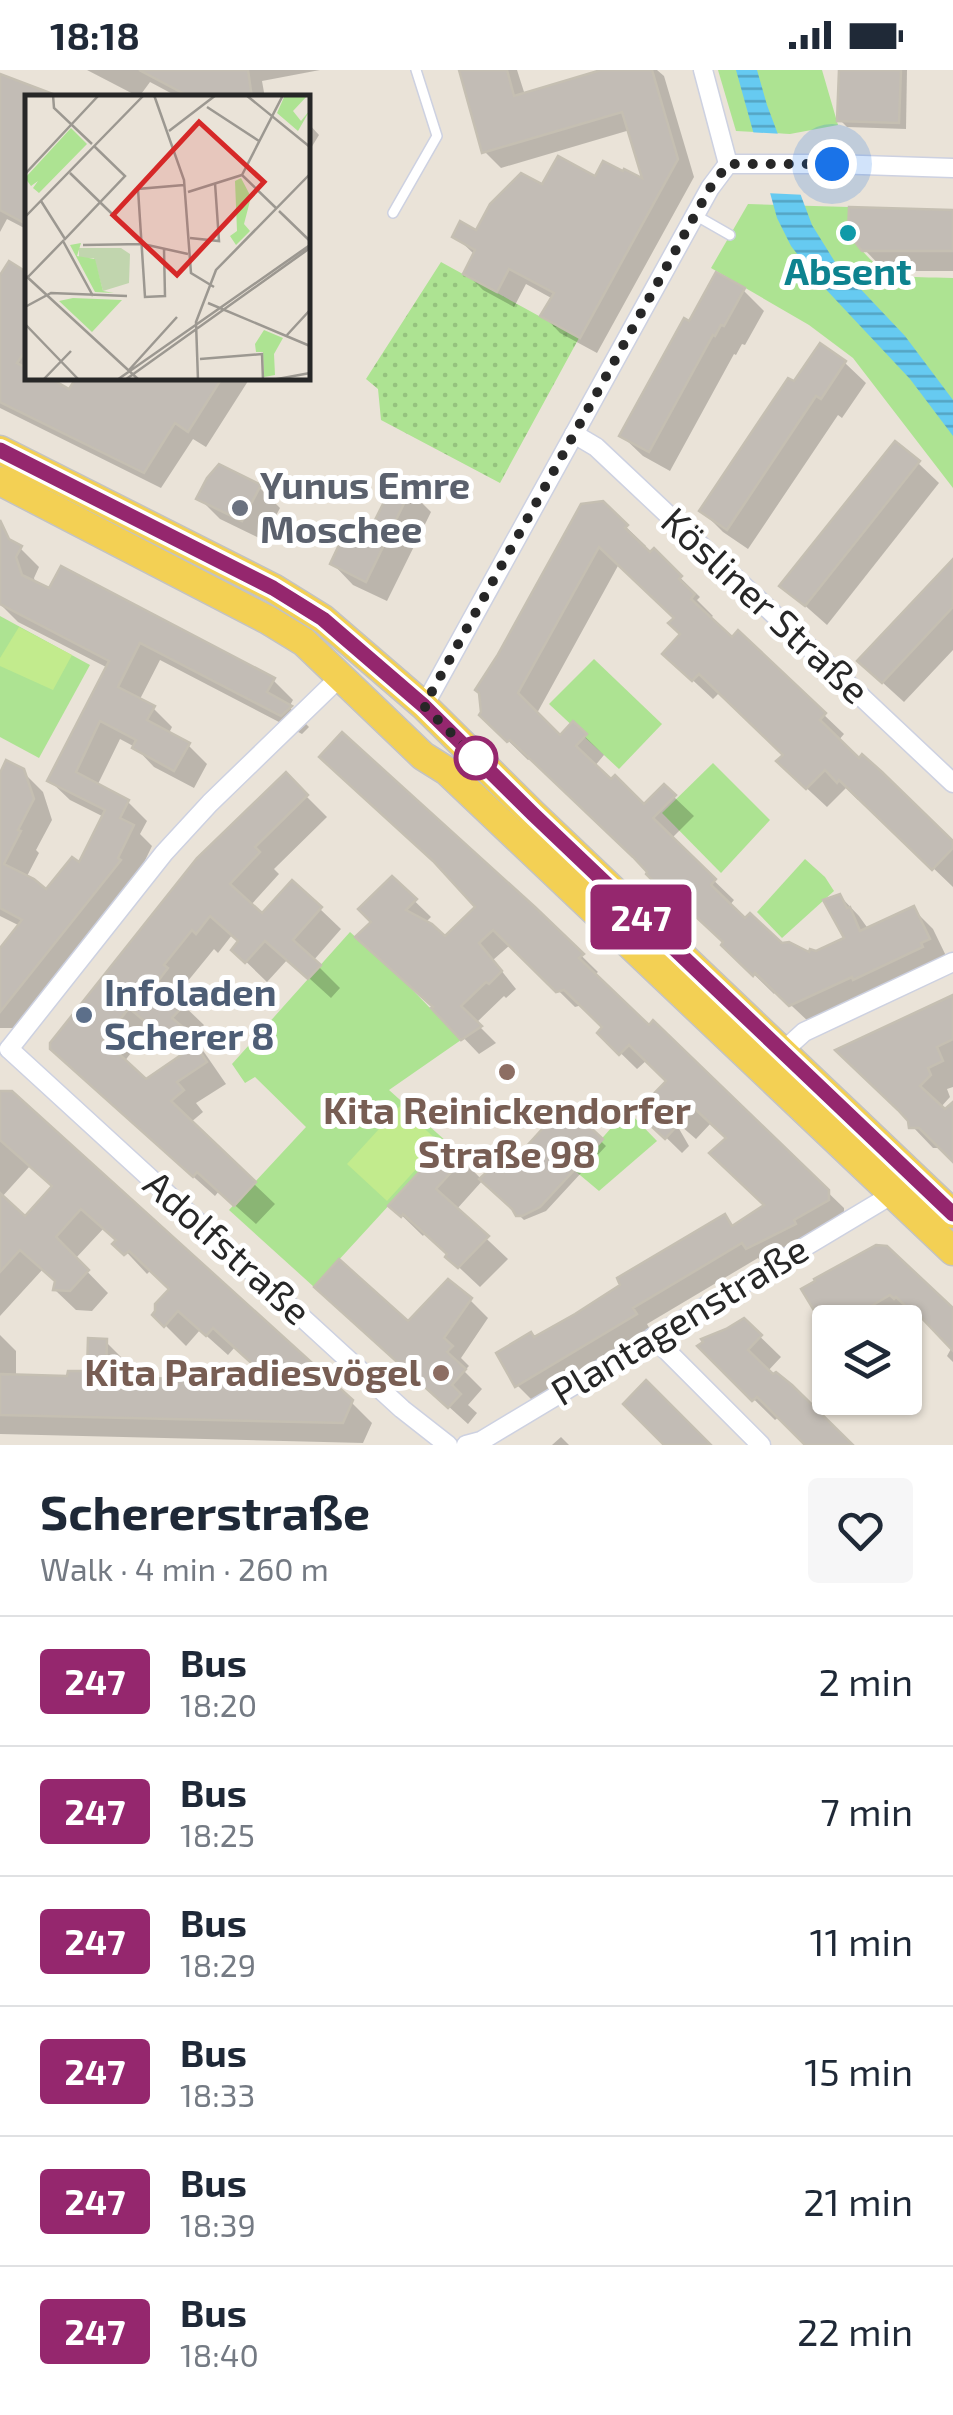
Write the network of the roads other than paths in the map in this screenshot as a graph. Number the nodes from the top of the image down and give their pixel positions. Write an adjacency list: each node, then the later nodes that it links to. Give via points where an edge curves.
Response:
1 (416, 70): 5 (lane, via 438,136)
2 (703, 70): 3 (street)
3 (728, 164): 4 (street); 6 (street)
4 (953, 168)
5 (393, 213)
6 (695, 214): 7 (lane); 8 (street)
7 (730, 235)
8 (574, 434): 15 (street); 19 (street, Kösliner Straße, via 596,447)
9 (0, 450): 11 (main road)
10 (0, 481): 12 (main road)
11 (273, 588): 12 (main road); 13 (main road)
12 (258, 615): 14 (main road, via 304,642)
13 (363, 653): 14 (main road); 15 (main road)
14 (340, 677): 16 (main road); 21 (street, via 164,852)
15 (424, 706): 16 (main road); 17 (main road)
16 (399, 733): 18 (main road)
17 (468, 750): 18 (main road); 22 (main road)
18 (447, 771): 23 (main road)
19 (953, 783)
20 (953, 962): 22 (street, via 804,1032)
21 (4, 1049): 27 (street, Adolfstraße)
22 (782, 1052): 23 (main road)
23 (902, 1184): 24 (main road); 25 (main road); 26 (street, Plantagenstraße)
24 (953, 1214)
25 (953, 1251)
26 (653, 1337): 28 (street, Plantagenstraße); 29 (street)
27 (448, 1445)
28 (466, 1445)
29 (761, 1445)

